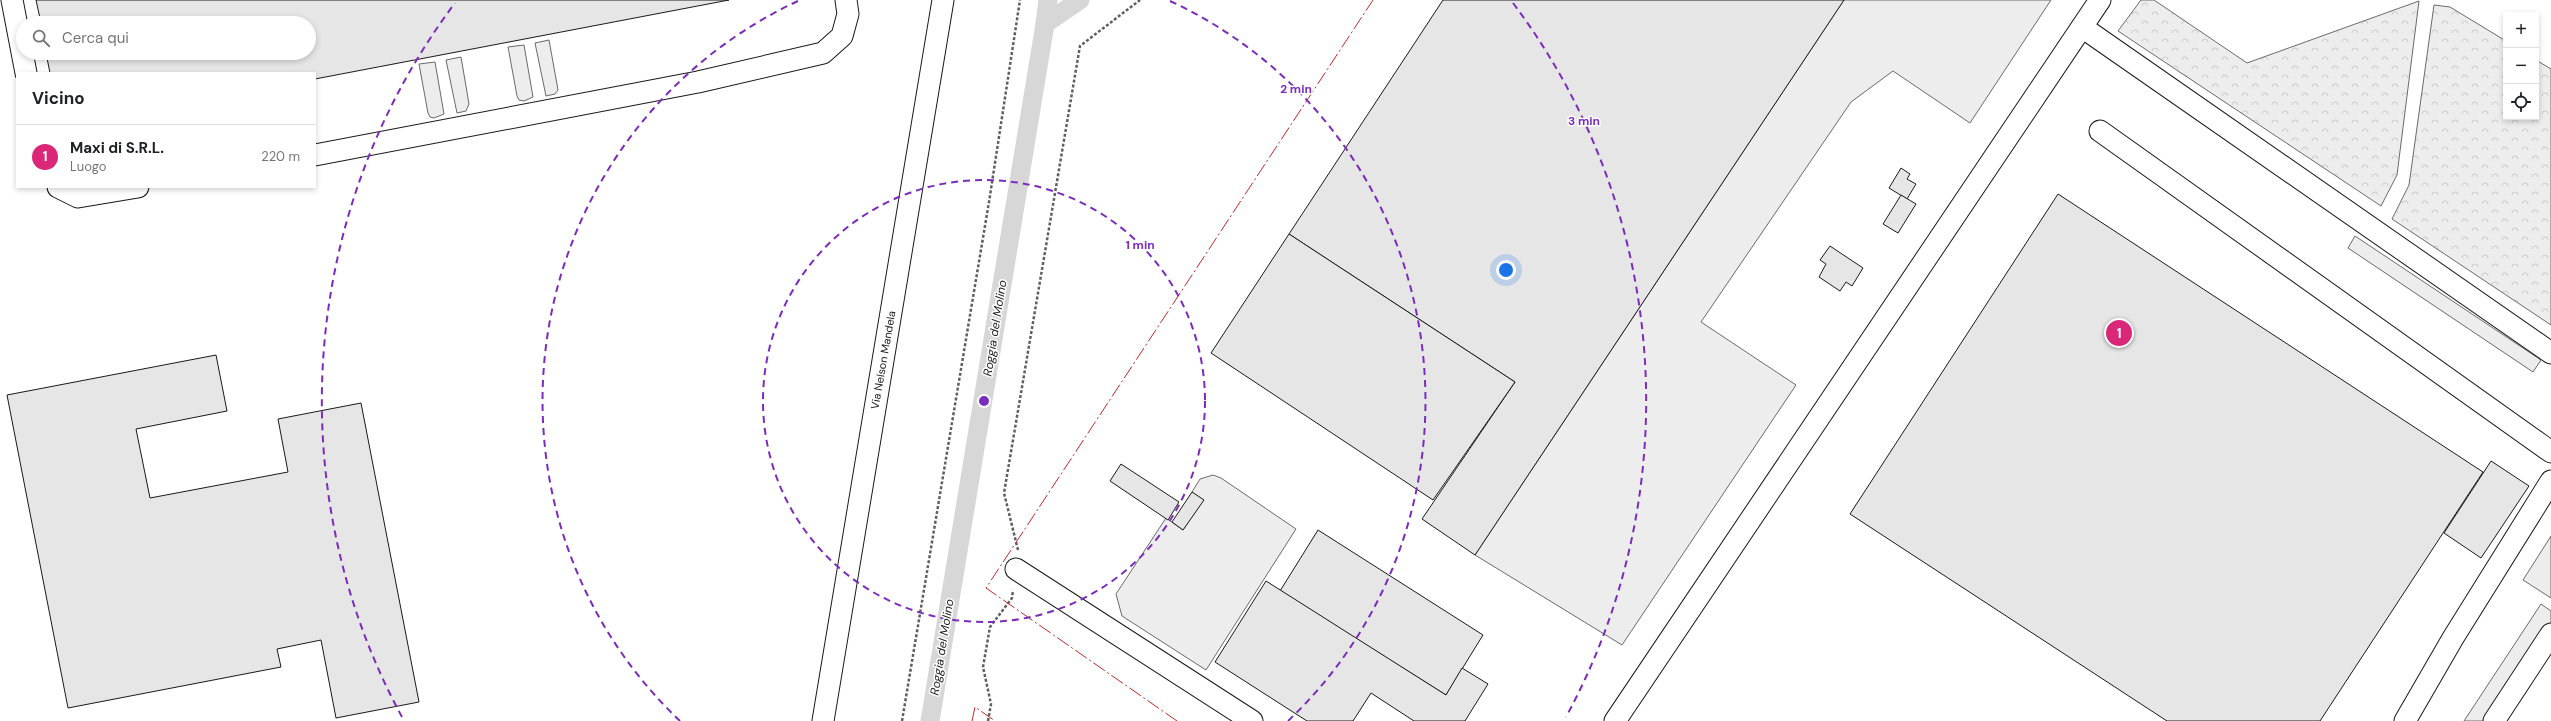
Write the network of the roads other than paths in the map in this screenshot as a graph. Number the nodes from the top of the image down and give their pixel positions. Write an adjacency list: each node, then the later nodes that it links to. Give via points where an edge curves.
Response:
1 (12, 0): 5 (street)
2 (846, 0): 10 (street, via 848,14 842,36 823,53 698,82)
3 (943, 0): 18 (street, Via Nelson Mandela)
4 (2100, 0): 6 (street)
5 (16, 21)
6 (2082, 27): 13 (street); 20 (street)
7 (24, 60): 8 (street)
8 (26, 72)
9 (2100, 131): 14 (street)
10 (316, 155)
11 (60, 188): 12 (street, via 78,197)
12 (132, 188)
13 (2551, 353)
14 (2551, 452)
15 (2551, 481): 21 (street)
16 (1017, 569): 19 (street)
17 (2551, 634): 22 (street)
18 (823, 721)
19 (1252, 721)
20 (1615, 721)
21 (2405, 721)
22 (2494, 721)

